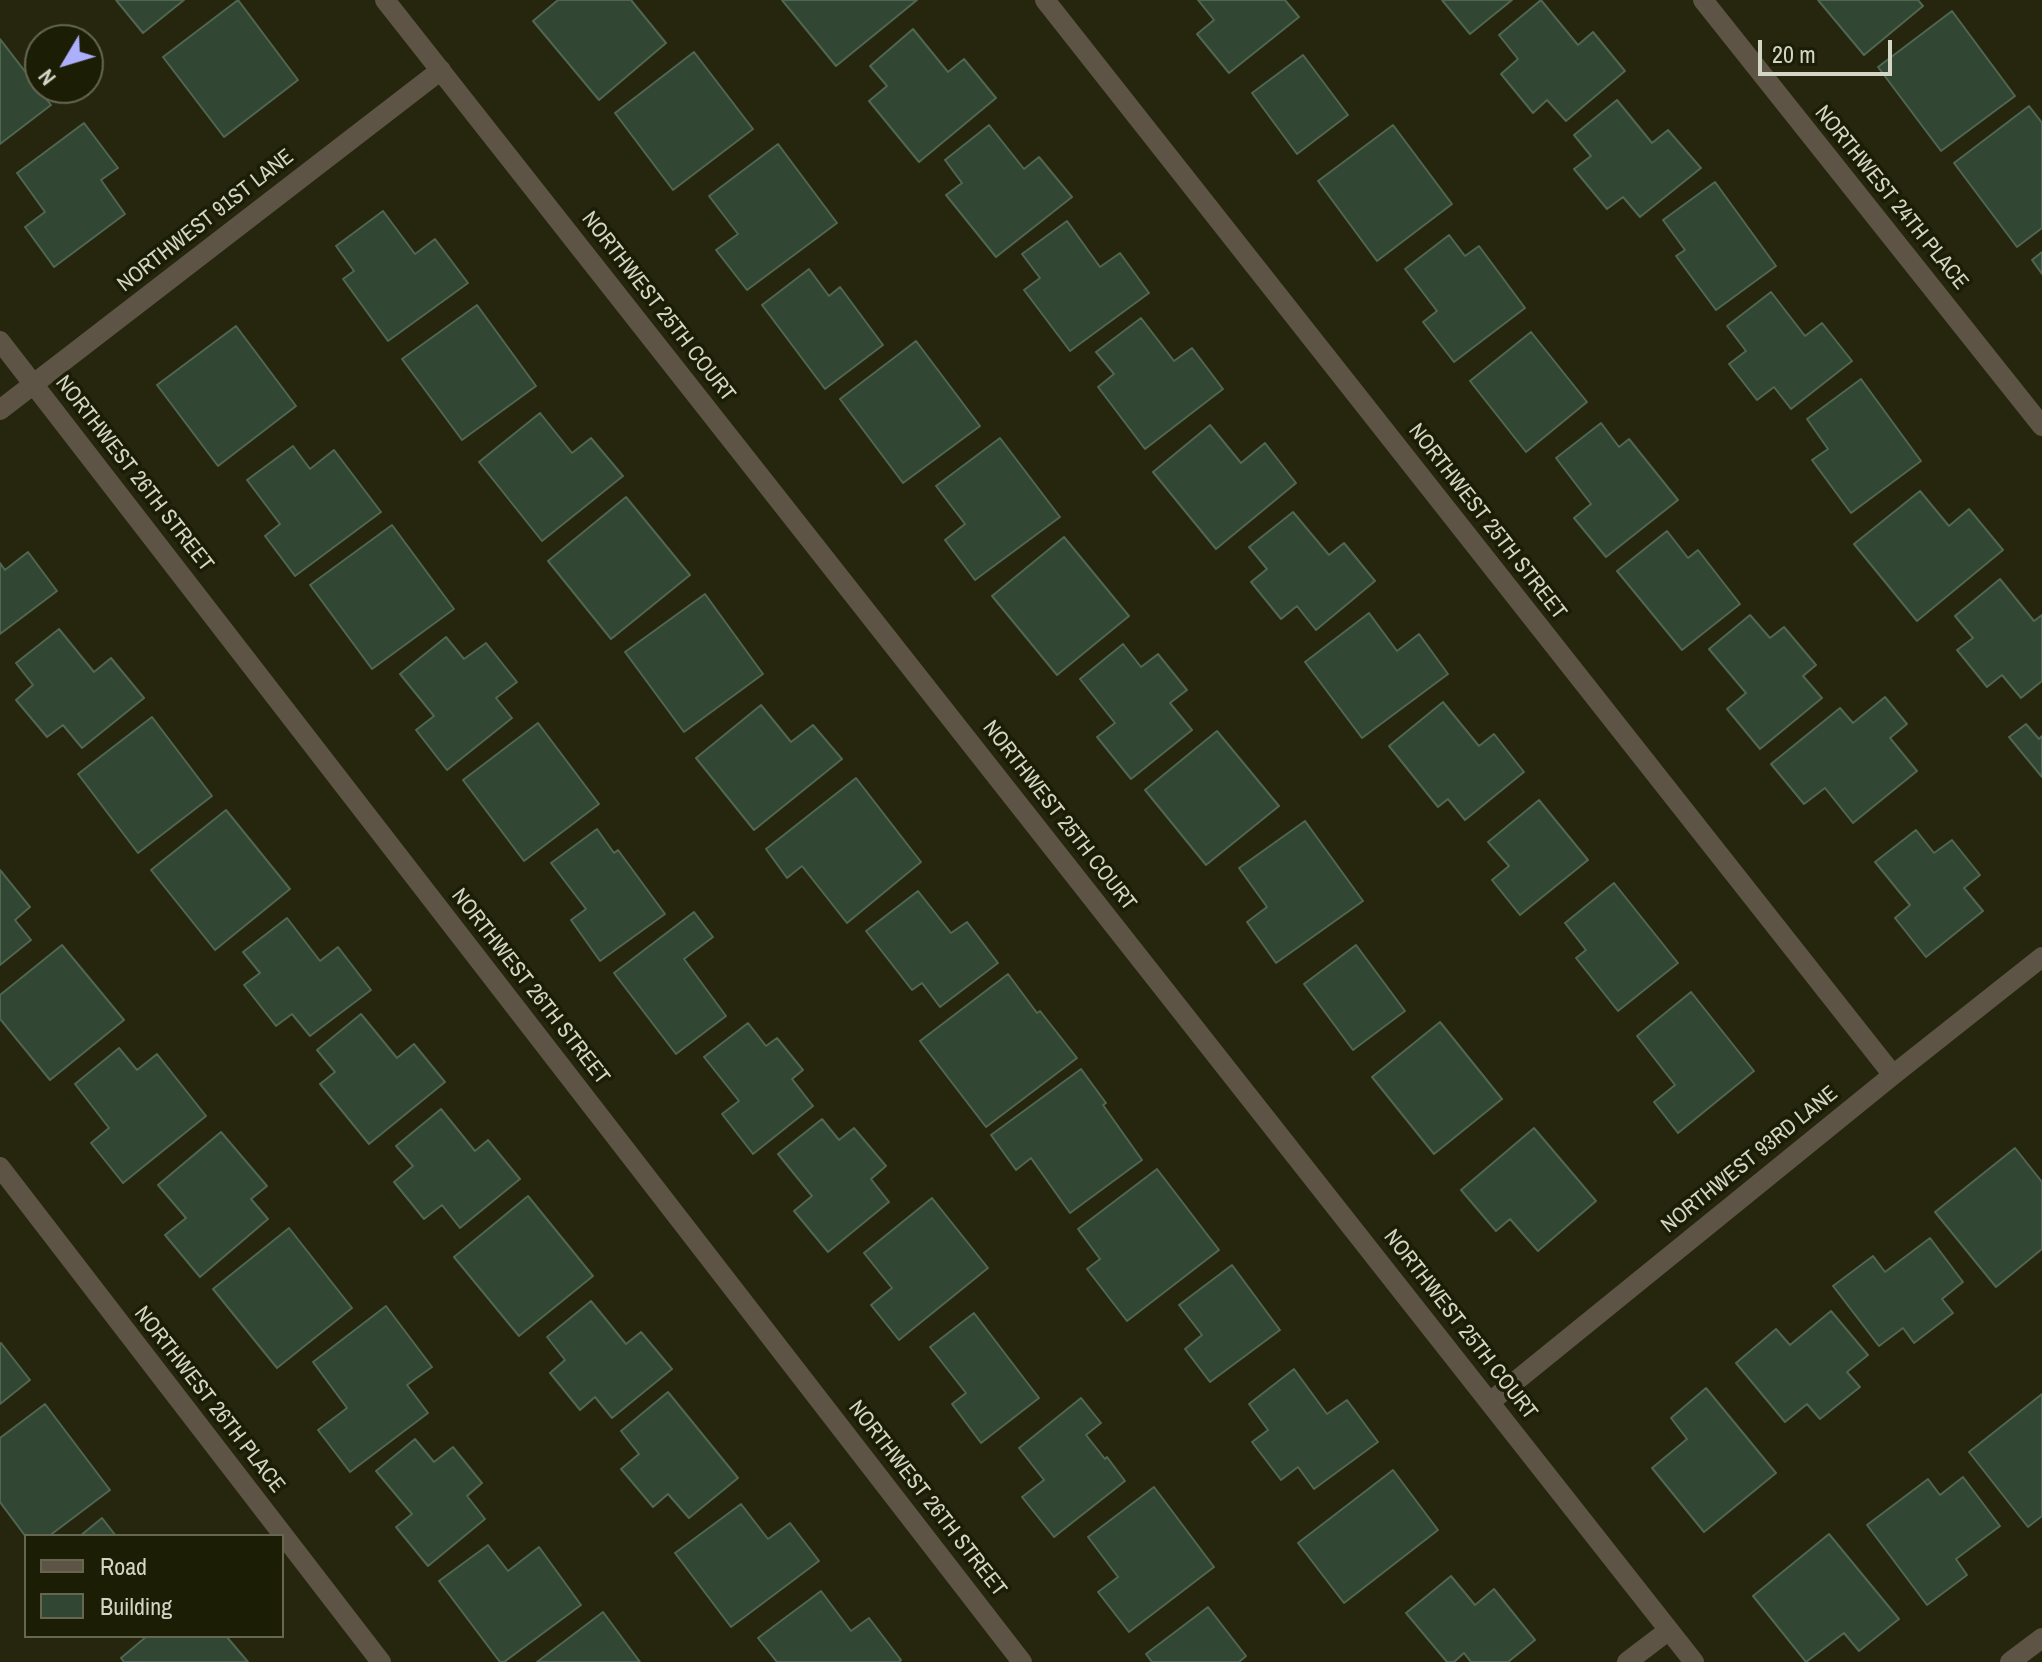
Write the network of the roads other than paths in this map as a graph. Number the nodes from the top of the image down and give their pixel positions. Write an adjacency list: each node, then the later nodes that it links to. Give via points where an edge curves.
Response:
1 (385, 0): 4 (street, NORTHWEST 25TH COURT)
2 (1045, 0): 10 (street, NORTHWEST 25TH STREET)
3 (1703, 0): 8 (street, NORTHWEST 24TH PLACE)
4 (441, 70): 6 (street, NORTHWEST 91ST LANE); 12 (street, NORTHWEST 25TH COURT)
5 (0, 341): 6 (street, NORTHWEST 26TH STREET)
6 (34, 384): 7 (street, NORTHWEST 91ST LANE); 18 (street, NORTHWEST 26TH STREET)
7 (0, 410)
8 (2042, 426)
9 (2042, 957): 10 (street, NORTHWEST 93RD LANE)
10 (1893, 1075): 12 (street, NORTHWEST 93RD LANE)
11 (0, 1167): 13 (street, NORTHWEST 26TH PLACE)
12 (1490, 1402): 15 (street, NORTHWEST 25TH COURT)
13 (282, 1534)
14 (284, 1536): 17 (street, NORTHWEST 26TH PLACE)
15 (1669, 1630): 19 (street); 20 (street, NORTHWEST 25TH COURT)
16 (2042, 1638): 21 (street)
17 (381, 1662)
18 (1022, 1662)
19 (1627, 1662)
20 (1694, 1662)
21 (2010, 1662)

